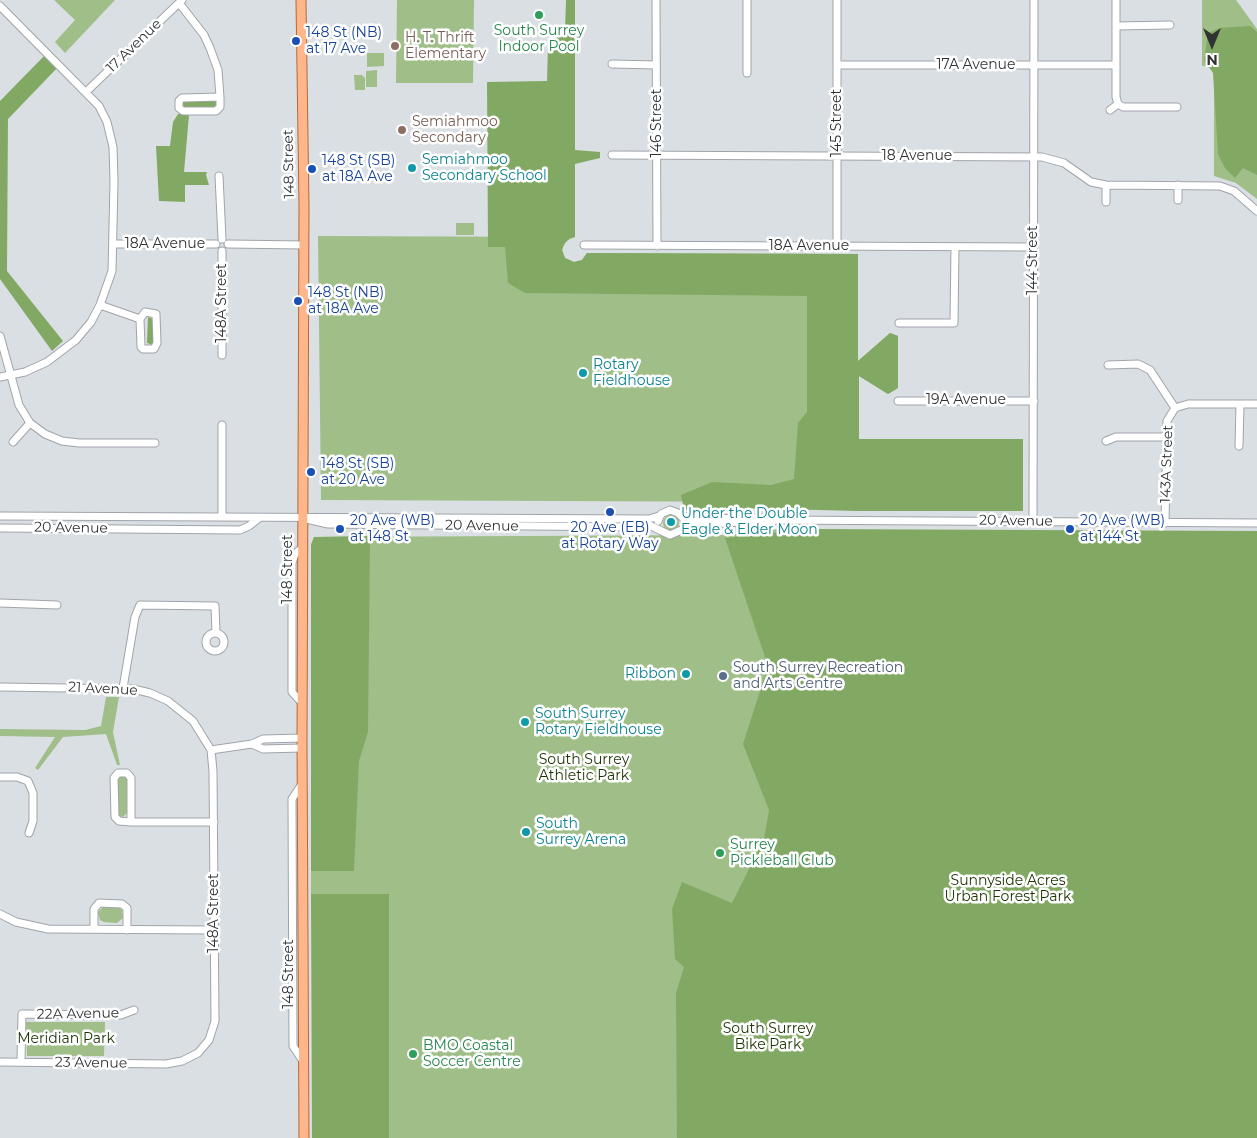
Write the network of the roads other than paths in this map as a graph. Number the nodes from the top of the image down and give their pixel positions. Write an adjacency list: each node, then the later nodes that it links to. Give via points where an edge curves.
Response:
1 (301, 0): 35 (main road, 148 Street)
2 (656, 0): 13 (street, 146 Street)
3 (747, 0): 16 (street)
4 (837, 0): 14 (street, 145 Street)
5 (1034, 0): 15 (street, 144 Street)
6 (1116, 0): 10 (street)
7 (180, 1): 17 (street, 17 Avenue); 18 (street, via 210,48 218,70)
8 (0, 6): 17 (street)
9 (1170, 25): 10 (street)
10 (1116, 26): 12 (street)
11 (612, 64): 13 (street)
12 (1116, 64): 15 (street, 17A Avenue); 19 (street)
13 (656, 65): 23 (street, 146 Street)
14 (837, 65): 15 (street, 17A Avenue); 24 (street, 145 Street)
15 (1033, 65): 25 (street, 144 Street)
16 (747, 73)
17 (87, 91): 33 (street, via 107,122 113,148)
18 (220, 97): 18 (street, via 182,98 179,108 183,111 216,111 220,107)
19 (1117, 100): 20 (street, via 1123,107); 21 (street)
20 (1177, 107)
21 (1110, 110)
22 (612, 154): 23 (street, 18 Avenue)
23 (657, 154): 24 (street, 18 Avenue); 37 (street, 146 Street)
24 (837, 156): 25 (street, 18 Avenue); 38 (street, 145 Street)
25 (1033, 156): 27 (street, 18 Avenue, via 1053,158 1082,178); 40 (street, 144 Street)
26 (219, 176): 32 (street)
27 (1106, 185): 28 (street, 18 Avenue); 30 (street)
28 (1178, 185): 29 (street); 31 (street, 18 Avenue, via 1214,185 1234,192)
29 (1178, 200)
30 (1106, 202)
31 (1257, 211)
32 (219, 241): 33 (street, 18A Avenue); 34 (street, via 226,240); 41 (street, via 218,250)
33 (114, 244): 42 (street, via 112,270)
34 (228, 244): 35 (street); 41 (street)
35 (304, 245): 67 (main road, 148 Street)
36 (584, 245): 37 (street, 18A Avenue)
37 (657, 246): 38 (street, 18A Avenue)
38 (837, 246): 39 (street, 18A Avenue)
39 (955, 246): 40 (street, 18A Avenue); 44 (street, via 954,323)
40 (1033, 247): 51 (street, 144 Street)
41 (222, 251): 46 (street, 148A Street)
42 (100, 305): 43 (street); 48 (street, via 84,332 62,352 25,372)
43 (140, 319): 43 (street, via 145,312 156,314 157,343 154,349 141,346)
44 (899, 323)
45 (0, 336): 48 (street)
46 (222, 355)
47 (1108, 365): 54 (street, via 1138,364 1150,370)
48 (9, 376): 49 (street); 55 (street, via 19,405)
49 (0, 377)
50 (898, 401): 51 (street, 19A Avenue)
51 (1034, 401): 69 (street, 144 Street)
52 (1240, 404): 53 (street); 54 (street, via 1188,404); 61 (street)
53 (1257, 404)
54 (1176, 408): 57 (street, 143A Street, via 1167,422)
55 (30, 423): 59 (street); 60 (street, via 62,441)
56 (222, 425): 65 (street)
57 (1166, 437): 58 (street); 70 (street, 143A Street)
58 (1106, 440)
59 (13, 442)
60 (155, 443)
61 (1239, 446)
62 (0, 516): 65 (street, 20 Avenue)
63 (659, 516): 64 (street, via 670,510); 67 (street, 20 Avenue, via 649,519); 73 (street)
64 (681, 516): 68 (street, 20 Avenue); 74 (street, via 683,523)
65 (222, 518): 66 (street, 20 Avenue)
66 (259, 518): 67 (street, 20 Avenue); 72 (street, 20 Avenue, via 240,530)
67 (302, 518): 73 (street, 20 Avenue, via 328,524 649,525); 80 (main road, 148 Street)
68 (774, 520): 69 (street, 20 Avenue); 74 (street, 20 Avenue, via 693,525)
69 (1033, 520): 70 (street, 20 Avenue)
70 (1165, 523): 71 (street, 20 Avenue)
71 (1257, 523)
72 (0, 528)
73 (661, 531): 74 (street, via 670,535)
74 (679, 532)
75 (0, 603): 76 (street)
76 (57, 605)
77 (216, 633): 79 (street, via 215,606 140,605)
78 (0, 687): 79 (street, 21 Avenue)
79 (123, 688): 83 (street, 21 Avenue, via 150,693 181,709)
80 (302, 738): 81 (street, via 263,739); 82 (main road, 148 Street)
81 (252, 744): 82 (street, via 263,749); 83 (street)
82 (302, 748): 96 (main road, 148 Street)
83 (212, 750): 86 (street, 148A Street)
84 (0, 777): 87 (street, via 28,781 33,793 33,821)
85 (131, 822): 85 (street, via 114,817 114,778 118,773 126,773 131,778); 86 (street)
86 (214, 822): 91 (street, 148A Street)
87 (29, 833)
88 (0, 914): 89 (street, via 16,922 48,930)
89 (94, 929): 90 (street); 90 (street, via 94,909 99,903 122,904 127,908)
90 (127, 930): 91 (street)
91 (215, 930): 93 (street, 148A Street, via 215,1021 209,1040 198,1053)
92 (134, 1010): 95 (street, 22A Avenue, via 121,1015 22,1014)
93 (182, 1061): 95 (street, 23 Avenue, via 166,1064)
94 (0, 1062): 95 (street, 23 Avenue)
95 (21, 1062)
96 (304, 1138)

